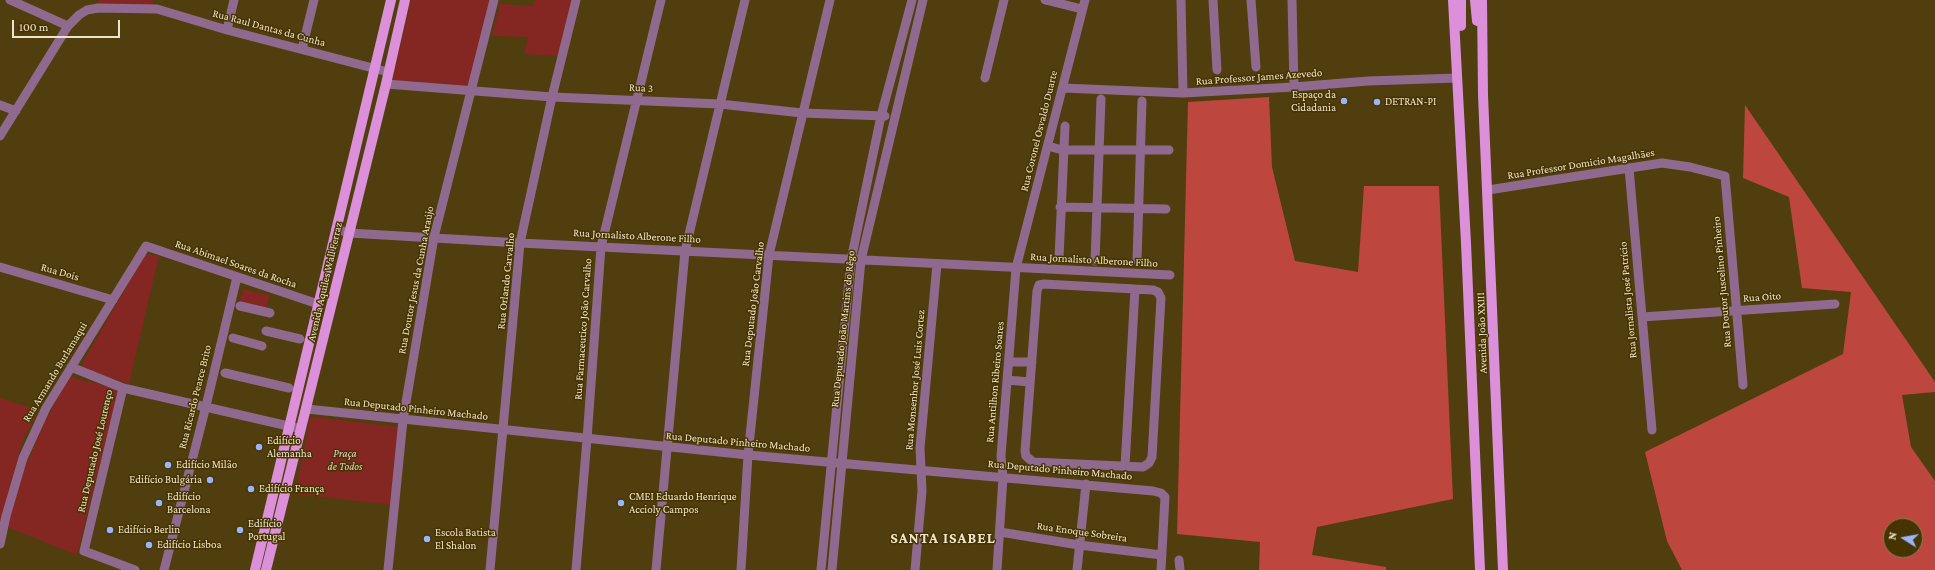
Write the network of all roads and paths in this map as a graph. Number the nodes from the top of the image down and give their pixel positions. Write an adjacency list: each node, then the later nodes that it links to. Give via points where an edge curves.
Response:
1 (10, 0): 26 (street)
2 (234, 0): 27 (street)
3 (314, 0): 28 (street)
4 (391, 0): 29 (main road, Avenida Aquiles Wall Ferraz)
5 (405, 0): 32 (main road, Avenida Aquiles Wall Ferraz)
6 (494, 0): 38 (street, Rua Doutor Jesus da Cunha Araújo)
7 (576, 0): 41 (street, Rua Orlando Carvalho)
8 (661, 0): 43 (street, Rua Farmaceutico João Carvalho)
9 (745, 0): 45 (street)
10 (830, 0): 48 (street, Rua Deputado João Carvalho)
11 (912, 0): 49 (street, Rua Deputado João Martins do Rêgo)
12 (923, 0): 50 (street, Rua Deputado João Martins do Rêgo)
13 (1004, 0): 33 (street)
14 (1045, 0): 25 (street)
15 (1085, 0): 25 (street, Rua Coronel Osvaldo Duarte)
16 (1181, 0): 39 (street)
17 (1213, 0): 31 (street)
18 (1251, 0): 30 (street)
19 (1292, 0): 36 (street)
20 (1453, 0): 34 (main road, Avenida João XXIII)
21 (1461, 0): 52 (main road, Avenida João XXIII)
22 (1475, 0): 40 (main road, Avenida João XXIII)
23 (1482, 0): 40 (main road, Avenida João XXIII)
24 (158, 4): 26 (street, Rua Raul Dantas da Cunha, via 87,10); 27 (street, Rua Raul Dantas da Cunha)
25 (1082, 9): 37 (street, Rua Coronel Osvaldo Duarte)
26 (68, 26): 47 (street, Rua Raul Dantas da Cunha)
27 (227, 30): 28 (street, Rua Raul Dantas da Cunha)
28 (302, 49): 29 (street, Rua Raul Dantas da Cunha)
29 (375, 68): 32 (street, Rua Raul Dantas da Cunha); 66 (main road, Avenida Aquiles Wall Ferraz)
30 (1256, 68)
31 (1217, 70)
32 (388, 72): 35 (main road, Avenida Aquiles Wall Ferraz)
33 (985, 78)
34 (1457, 78): 36 (street, Rua Professor James Azevedo); 52 (main road, Avenida João XXIII)
35 (386, 84): 38 (street, Rua 3); 67 (main road, Avenida Aquiles Wall Ferraz)
36 (1294, 87): 39 (street, Rua Professor James Azevedo)
37 (1063, 88): 39 (street, Rua Professor James Azevedo); 54 (street, Rua Coronel Osvaldo Duarte)
38 (471, 90): 41 (street, Rua 3); 68 (street, Rua Doutor Jesus da Cunha Araújo)
39 (1184, 93)
40 (1483, 95): 61 (main road, Avenida João XXIII)
41 (552, 97): 43 (street, Rua 3); 69 (street, Rua Orlando Carvalho)
42 (1101, 99): 56 (street)
43 (636, 100): 45 (street, Rua 3); 71 (street, Rua Farmaceutico João Carvalho)
44 (1142, 101): 57 (street)
45 (720, 104): 48 (street, Rua 3); 72 (street)
46 (0, 105): 47 (street)
47 (16, 111): 53 (street, Rua Raul Dantas da Cunha)
48 (802, 113): 49 (street, Rua 3); 73 (street, Rua Deputado João Carvalho)
49 (881, 116): 50 (street, Rua 3); 75 (street, Rua Deputado João Martins do Rêgo)
50 (895, 117): 76 (street, Rua Deputado João Martins do Rêgo)
51 (1065, 126): 55 (street)
52 (1461, 134): 142 (main road, Avenida João XXIII)
53 (0, 136)
54 (1048, 146): 55 (street); 81 (street, Rua Coronel Osvaldo Duarte)
55 (1062, 150): 56 (street); 62 (street)
56 (1100, 150): 57 (street); 63 (street)
57 (1140, 150): 58 (street); 64 (street)
58 (1169, 150)
59 (1629, 168): 60 (street, Rua Professor Domicio Magalhães, via 1662,163); 61 (street, Rua Professor Domicio Magalhães); 91 (street, Rua Jornalista José Patrício)
60 (1725, 176): 89 (street, Rua Doutor Juscelino Pinheiro)
61 (1488, 190): 143 (main road, Avenida João XXIII)
62 (1060, 207): 63 (street); 74 (street)
63 (1097, 208): 64 (street); 77 (street)
64 (1138, 209): 65 (street); 78 (street)
65 (1166, 209)
66 (336, 229): 67 (street, Rua Jornalisto Alberone Filho); 86 (main road, Avenida Aquiles Wall Ferraz)
67 (349, 233): 68 (street, Rua Jornalisto Alberone Filho); 106 (main road, Avenida Aquiles Wall Ferraz)
68 (434, 237): 69 (street, Rua Jornalisto Alberone Filho); 107 (street, Rua Doutor Jesus da Cunha Araújo)
69 (520, 243): 71 (street, Rua Jornalisto Alberone Filho); 110 (street, Rua Orlando Carvalho)
70 (146, 246): 83 (street, Rua Abimael Soares da Rocha); 85 (street, Rua Armando Burlamaqui)
71 (601, 246): 72 (street, Rua Jornalisto Alberone Filho); 112 (street, Rua Farmaceutico João Carvalho)
72 (685, 251): 73 (street, Rua Jornalisto Alberone Filho); 113 (street)
73 (768, 255): 75 (street, Rua Jornalisto Alberone Filho); 114 (street, Rua Deputado João Carvalho)
74 (1059, 258)
75 (851, 260): 76 (street, Rua Jornalisto Alberone Filho); 115 (street, Rua Deputado João Martins do Rêgo)
76 (861, 260): 79 (street, Rua Jornalisto Alberone Filho); 116 (street, Rua Deputado João Martins do Rêgo)
77 (1095, 261)
78 (1137, 261)
79 (937, 264): 81 (street, Rua Jornalisto Alberone Filho); 118 (street, Rua Monsenhor José Luis Cortez, via 920,448)
80 (0, 267): 85 (street, Rua Dois)
81 (1016, 268): 82 (street, Rua Jornalisto Alberone Filho); 96 (street, Rua Antilhon Ribeiro Soares)
82 (1170, 275)
83 (236, 277): 86 (street, Rua Abimael Soares da Rocha); 105 (street, Rua Ricardo Pearce Brito)
84 (1135, 289): 97 (street, via 1039,285); 117 (street); 117 (street, via 1153,290 1158,292 1161,298 1152,457 1149,464 1143,467)
85 (113, 300): 98 (street, Rua Armando Burlamaqui)
86 (318, 304): 108 (main road, Avenida Aquiles Wall Ferraz)
87 (1835, 304): 89 (street, Rua Oito)
88 (240, 306): 90 (street)
89 (1737, 310): 91 (street, Rua Oito); 102 (street, Rua Doutor Juscelino Pinheiro)
90 (270, 313)
91 (1642, 317): 111 (street, Rua Jornalista José Patrício)
92 (266, 331): 94 (street)
93 (233, 338): 95 (street)
94 (300, 339)
95 (262, 346)
96 (1009, 362): 97 (street); 100 (street, Rua Antilhon Ribeiro Soares)
97 (1032, 362): 101 (street)
98 (70, 367): 103 (street, Rua Deputado José Lourenço); 122 (street, Rua Armando Burlamaqui, via 29,443 14,484)
99 (225, 373): 104 (street)
100 (1007, 380): 101 (street); 119 (street, Rua Antilhon Ribeiro Soares, via 1001,456)
101 (1030, 382): 117 (street, via 1026,456 1034,462)
102 (1744, 385)
103 (123, 388): 105 (street); 126 (street, Rua Deputado José Lourenço, via 84,551)
104 (290, 388)
105 (206, 406): 108 (street, via 245,412); 127 (street, Rua Ricardo Pearce Brito)
106 (307, 409): 107 (street, Rua Deputado Pinheiro Machado); 109 (main road, Avenida Aquiles Wall Ferraz)
107 (403, 420): 110 (street, Rua Deputado Pinheiro Machado); 130 (street, Rua Doutor Jesus da Cunha Araújo)
108 (290, 426): 109 (street); 128 (main road, Avenida Aquiles Wall Ferraz)
109 (302, 429): 129 (main road, Avenida Aquiles Wall Ferraz)
110 (503, 430): 112 (street, Rua Deputado Pinheiro Machado); 131 (street, Rua Orlando Carvalho)
111 (1652, 430)
112 (588, 439): 113 (street, Rua Deputado Pinheiro Machado); 132 (street, Rua Farmaceutico João Carvalho)
113 (667, 447): 114 (street, Rua Deputado Pinheiro Machado); 133 (street)
114 (748, 455): 115 (street, Rua Deputado Pinheiro Machado); 134 (street, Rua Deputado João Carvalho)
115 (830, 462): 116 (street, Rua Deputado Pinheiro Machado); 135 (street, Rua Deputado João Martins do Rêgo)
116 (842, 463): 118 (street, Rua Deputado Pinheiro Machado); 136 (street, Rua Deputado João Martins do Rêgo)
117 (1125, 466)
118 (922, 470): 119 (street, Rua Deputado Pinheiro Machado); 137 (street, Rua Monsenhor José Luis Cortez)
119 (1003, 477): 120 (street, Rua Deputado Pinheiro Machado); 121 (street, Rua Antilhon Ribeiro Soares)
120 (1086, 484): 123 (street); 124 (street, Rua Deputado Pinheiro Machado, via 1161,493 1165,497)
121 (1000, 532): 123 (street, Rua Enoque Sobreira); 138 (street, Rua Antilhon Ribeiro Soares)
122 (0, 544)
123 (1079, 545): 124 (street, Rua Enoque Sobreira); 139 (street)
124 (1162, 555): 140 (street)
125 (1179, 560): 141 (street)
126 (135, 570)
127 (164, 570)
128 (255, 570)
129 (266, 570)
130 (388, 570)
131 (490, 570)
132 (576, 570)
133 (656, 570)
134 (741, 570)
135 (821, 570)
136 (832, 570)
137 (915, 570)
138 (997, 570)
139 (1077, 570)
140 (1161, 570)
141 (1180, 570)
142 (1480, 570)
143 (1503, 570)

